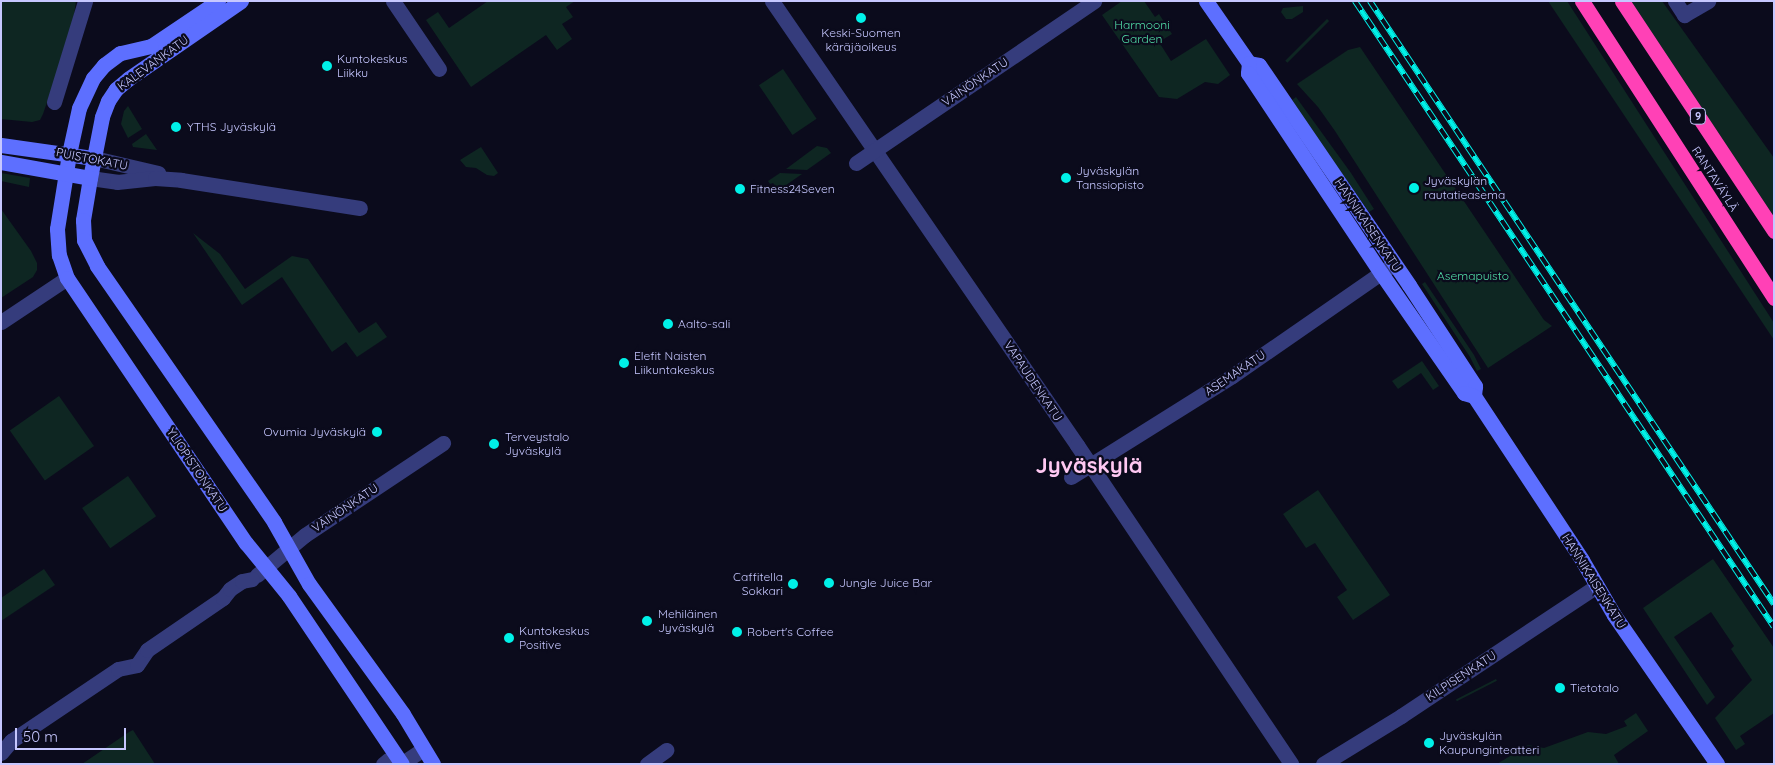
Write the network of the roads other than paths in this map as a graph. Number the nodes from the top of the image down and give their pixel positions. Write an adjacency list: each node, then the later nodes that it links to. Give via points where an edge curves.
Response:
1 (85, 1): 14 (street)
2 (218, 1): 17 (main road, KALEVANKATU, via 151,46 120,52 104,65 83,98)
3 (241, 1): 18 (main road, KALEVANKATU, via 116,89 102,117)
4 (393, 1): 13 (street)
5 (772, 1): 16 (street, VAPAUDENKATU)
6 (1094, 1): 16 (street, VÄINÖNKATU)
7 (1206, 1): 12 (main road, HANNIKAISENKATU)
8 (1582, 1): 29 (highway, RANTAVÄYLÄ)
9 (1622, 1): 25 (highway, RANTAVÄYLÄ / 9)
10 (1675, 1): 11 (street, via 1684,15)
11 (1708, 1)
12 (1249, 63): 26 (main road, HANNIKAISENKATU, via 1259,65); 27 (main road, HANNIKAISENKATU, via 1248,73)
13 (439, 69)
14 (54, 102)
15 (1, 145): 17 (main road, PUISTOKATU)
16 (875, 150): 20 (street, VÄINÖNKATU); 33 (street, VAPAUDENKATU)
17 (69, 154): 18 (main road, PUISTOKATU); 21 (main road, YLIOPISTONKATU)
18 (94, 158): 22 (main road, KALEVANKATU); 23 (street, PUISTOKATU)
19 (1, 162): 21 (main road, PUISTOKATU)
20 (856, 163)
21 (65, 173): 22 (main road, PUISTOKATU); 28 (main road, YLIOPISTONKATU, via 57,242)
22 (90, 178): 23 (street, PUISTOKATU, via 117,182 155,178); 35 (main road, via 83,229 88,250)
23 (181, 180): 24 (street, PUISTOKATU)
24 (360, 208)
25 (1774, 231)
26 (1395, 263): 27 (street, ASEMAKATU); 31 (main road, HANNIKAISENKATU, via 1475,386)
27 (1381, 273): 31 (main road, HANNIKAISENKATU, via 1464,393); 33 (street, ASEMAKATU, via 1232,376)
28 (67, 278): 30 (street); 36 (main road, YLIOPISTONKATU)
29 (1774, 298)
30 (1, 322)
31 (1474, 396): 37 (main road, HANNIKAISENKATU)
32 (443, 443): 35 (street, VÄINÖNKATU)
33 (1090, 466): 34 (street, ASEMAKATU); 45 (street, VAPAUDENKATU)
34 (1071, 477)
35 (288, 547): 36 (street, VÄINÖNKATU); 39 (main road, via 309,584 403,714)
36 (265, 567): 38 (street, VÄINÖNKATU, via 252,579 248,588 234,597 223,598 147,650 136,664 118,670); 41 (main road, YLIOPISTONKATU, via 289,596)
37 (1597, 586): 46 (street, KILPISENKATU); 47 (main road, HANNIKAISENKATU)
38 (4, 746)
39 (423, 750): 41 (street); 43 (main road)
40 (666, 750): 44 (street)
41 (402, 763): 42 (street, via 388,760)
42 (383, 764)
43 (433, 764)
44 (647, 764)
45 (1291, 764)
46 (1323, 764)
47 (1717, 764)

